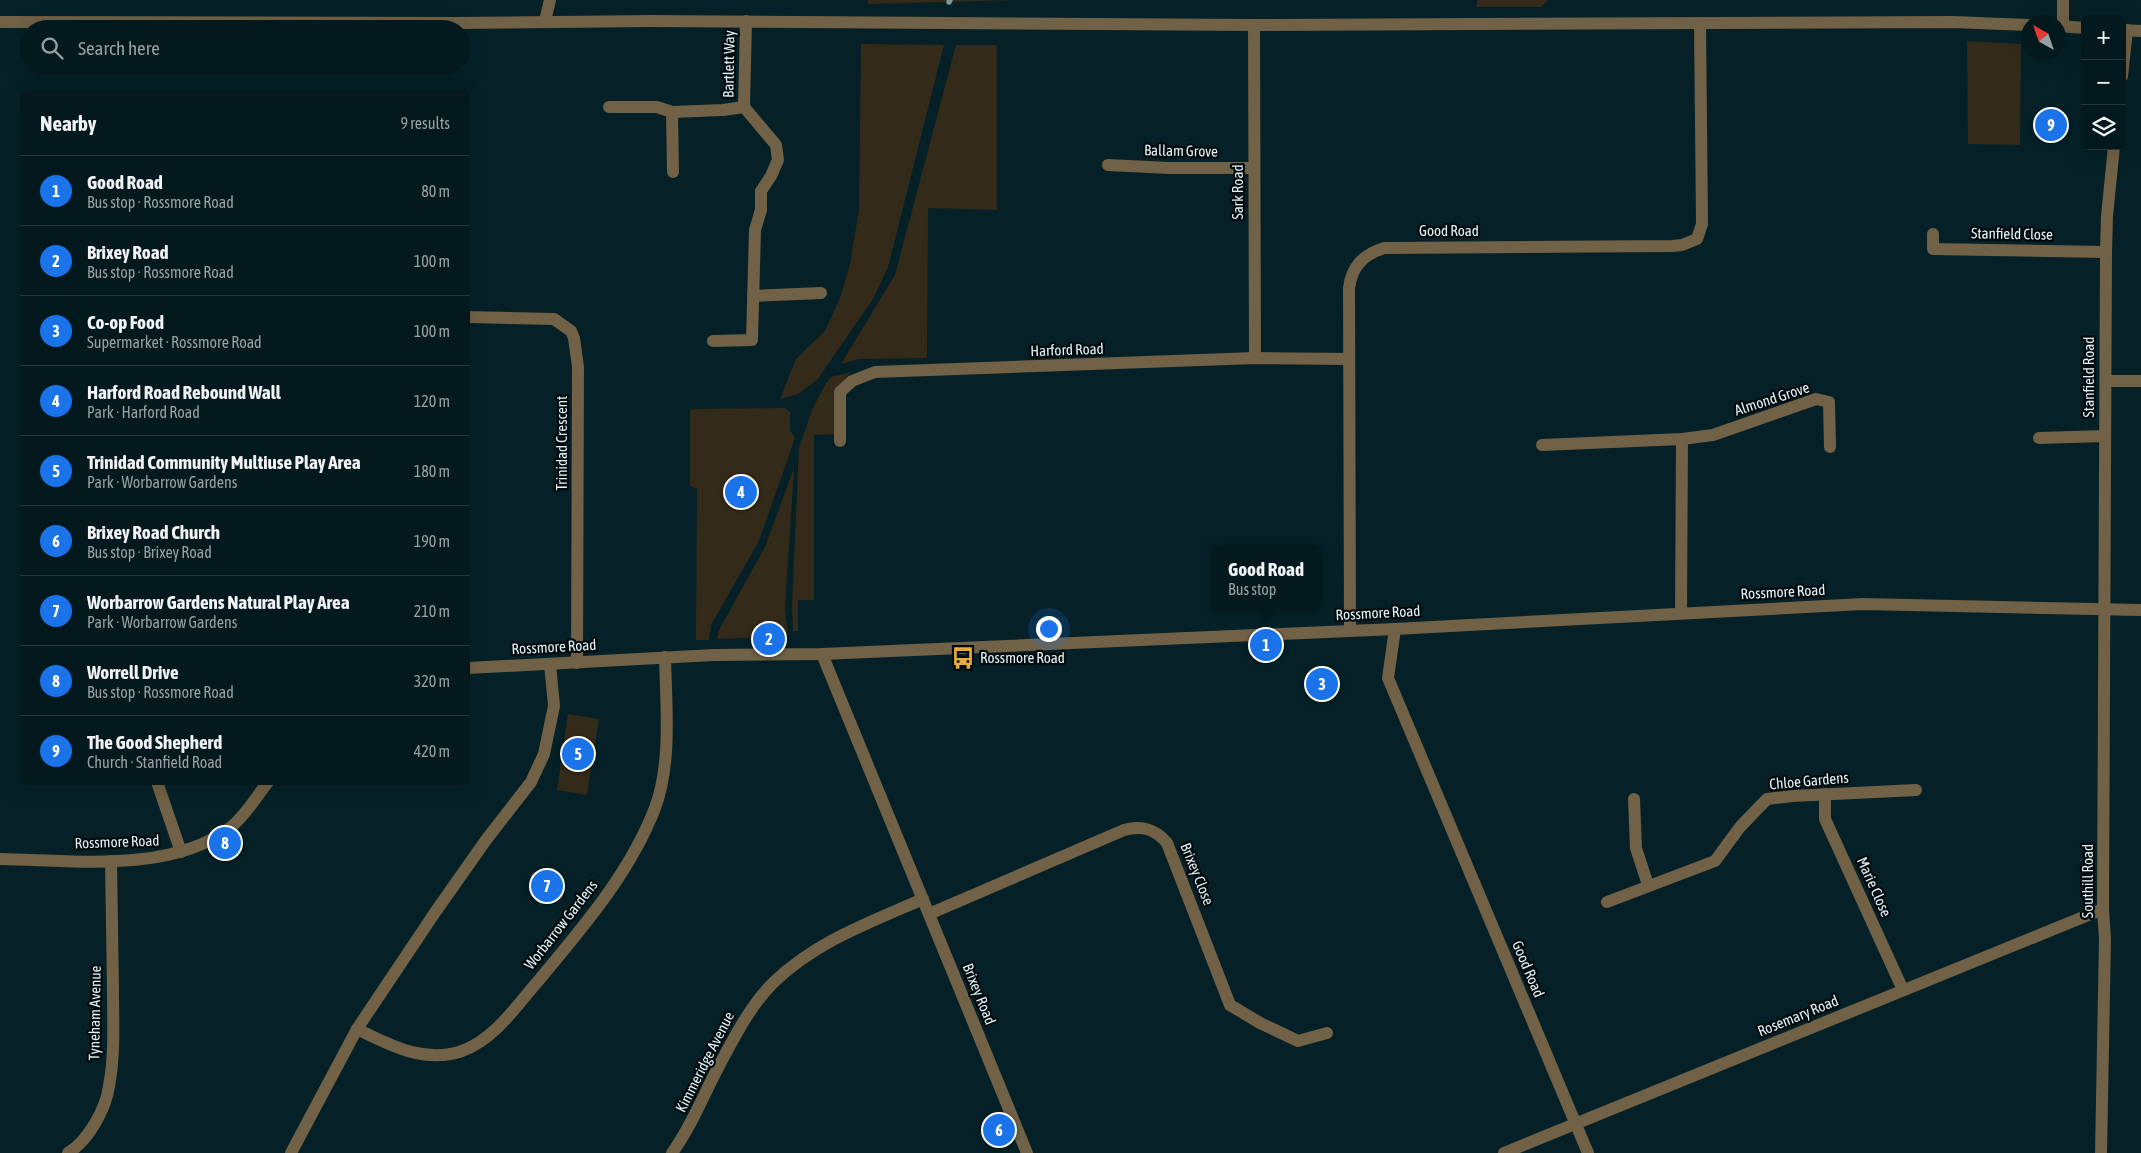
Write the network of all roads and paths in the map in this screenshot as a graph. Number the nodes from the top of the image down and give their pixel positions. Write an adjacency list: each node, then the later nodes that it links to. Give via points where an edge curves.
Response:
1 (550, 0): 4 (street)
2 (2063, 0): 3 (street)
3 (2062, 15)
4 (545, 21): 7 (street); 8 (street)
5 (0, 22): 6 (street)
6 (20, 22)
7 (746, 22): 10 (street); 16 (street, Bartlett Way)
8 (470, 23)
9 (1700, 23): 10 (street); 11 (street); 30 (street, Good Road, via 1702,224 1697,239 1672,246 1392,247 1375,251 1358,263 1350,277)
10 (1254, 25): 21 (street, Sark Road)
11 (2021, 25)
12 (2066, 26): 13 (street)
13 (2081, 28)
14 (2126, 30): 15 (street)
15 (2141, 31)
16 (744, 106): 18 (street, Bartlett Way); 26 (street, Bartlett Way, via 776,145 778,160 761,191 762,210 754,230)
17 (609, 107): 18 (street, Bartlett Way, via 657,107)
18 (672, 112): 22 (street)
19 (2114, 150): 24 (street, Stanfield Road)
20 (1108, 165): 21 (street, Ballam Grove)
21 (1254, 168): 29 (street, Sark Road)
22 (673, 172)
23 (1933, 234): 24 (street, Stanfield Close, via 1933,249)
24 (2106, 252): 31 (street, Stanfield Road)
25 (820, 293): 26 (street)
26 (753, 296): 28 (street, Bartlett Way, via 752,340)
27 (470, 317): 46 (street, Trinidad Crescent, via 554,319 571,331 574,338 578,367)
28 (714, 341)
29 (1254, 358): 30 (street, Harford Road); 36 (street, Harford Road, via 876,372 852,381 840,392)
30 (1349, 359): 43 (street, Good Road)
31 (2106, 381): 32 (street); 33 (street, Stanfield Road)
32 (2141, 381)
33 (2105, 436): 34 (street); 39 (street, Stanfield Road)
34 (2040, 438)
35 (1682, 439): 37 (street, Almond Grove); 38 (street, Almond Grove, via 1713,435 1816,399 1829,402); 41 (street)
36 (840, 441)
37 (1542, 445)
38 (1830, 446)
39 (2105, 609): 40 (street, Rossmore Road); 41 (street, Rossmore Road, via 1863,604); 60 (street, Southill Road)
40 (2141, 610)
41 (1681, 613): 42 (street, Rossmore Road)
42 (1395, 629): 43 (street, Rossmore Road); 65 (street, Good Road, via 1388,678)
43 (1350, 631): 44 (street, Rossmore Road)
44 (822, 654): 45 (street, Rossmore Road); 58 (street, Brixey Road)
45 (665, 657): 46 (street, Rossmore Road); 63 (street, Worbarrow Gardens, via 664,773 655,807 637,846 584,927 503,1022 479,1042 461,1051 438,1056 417,1054 393,1047)
46 (577, 663): 47 (street, Rossmore Road)
47 (550, 664): 48 (street, Rossmore Road); 63 (street, via 554,706 544,754 532,782 486,840)
48 (470, 668)
49 (158, 785): 54 (street)
50 (266, 785): 54 (street, Rossmore Road, via 232,826)
51 (1916, 790): 52 (street, Chloe Gardens)
52 (1825, 794): 57 (street, Chloe Gardens, via 1767,799 1740,827 1715,861); 62 (street, Marie Close, via 1825,819)
53 (1634, 799): 57 (street, via 1636,848)
54 (180, 852): 56 (street, Rossmore Road, via 146,859)
55 (0, 859): 56 (street, Rossmore Road)
56 (111, 861): 66 (street, Tyneham Avenue, via 113,1031 109,1087 91,1128)
57 (1648, 885): 59 (street, Chloe Gardens)
58 (923, 899): 61 (street, Brixey Road); 68 (street, Kimmeridge Avenue, via 850,930 773,983 748,1014 714,1074 696,1115)
59 (1607, 902)
60 (2103, 909): 62 (street, Rosemary Road); 72 (street, Southill Road)
61 (929, 914): 64 (street, Brixey Close, via 1124,830 1143,828 1153,831 1167,843 1230,1005 1298,1041); 69 (street, Brixey Road)
62 (1903, 990): 65 (street, Rosemary Road)
63 (358, 1029): 67 (street)
64 (1326, 1033)
65 (1576, 1124): 70 (street, Rosemary Road); 71 (street, Good Road)
66 (68, 1153)
67 (291, 1153)
68 (672, 1153)
69 (1027, 1153)
70 (1504, 1153)
71 (1588, 1153)
72 (2101, 1153)

